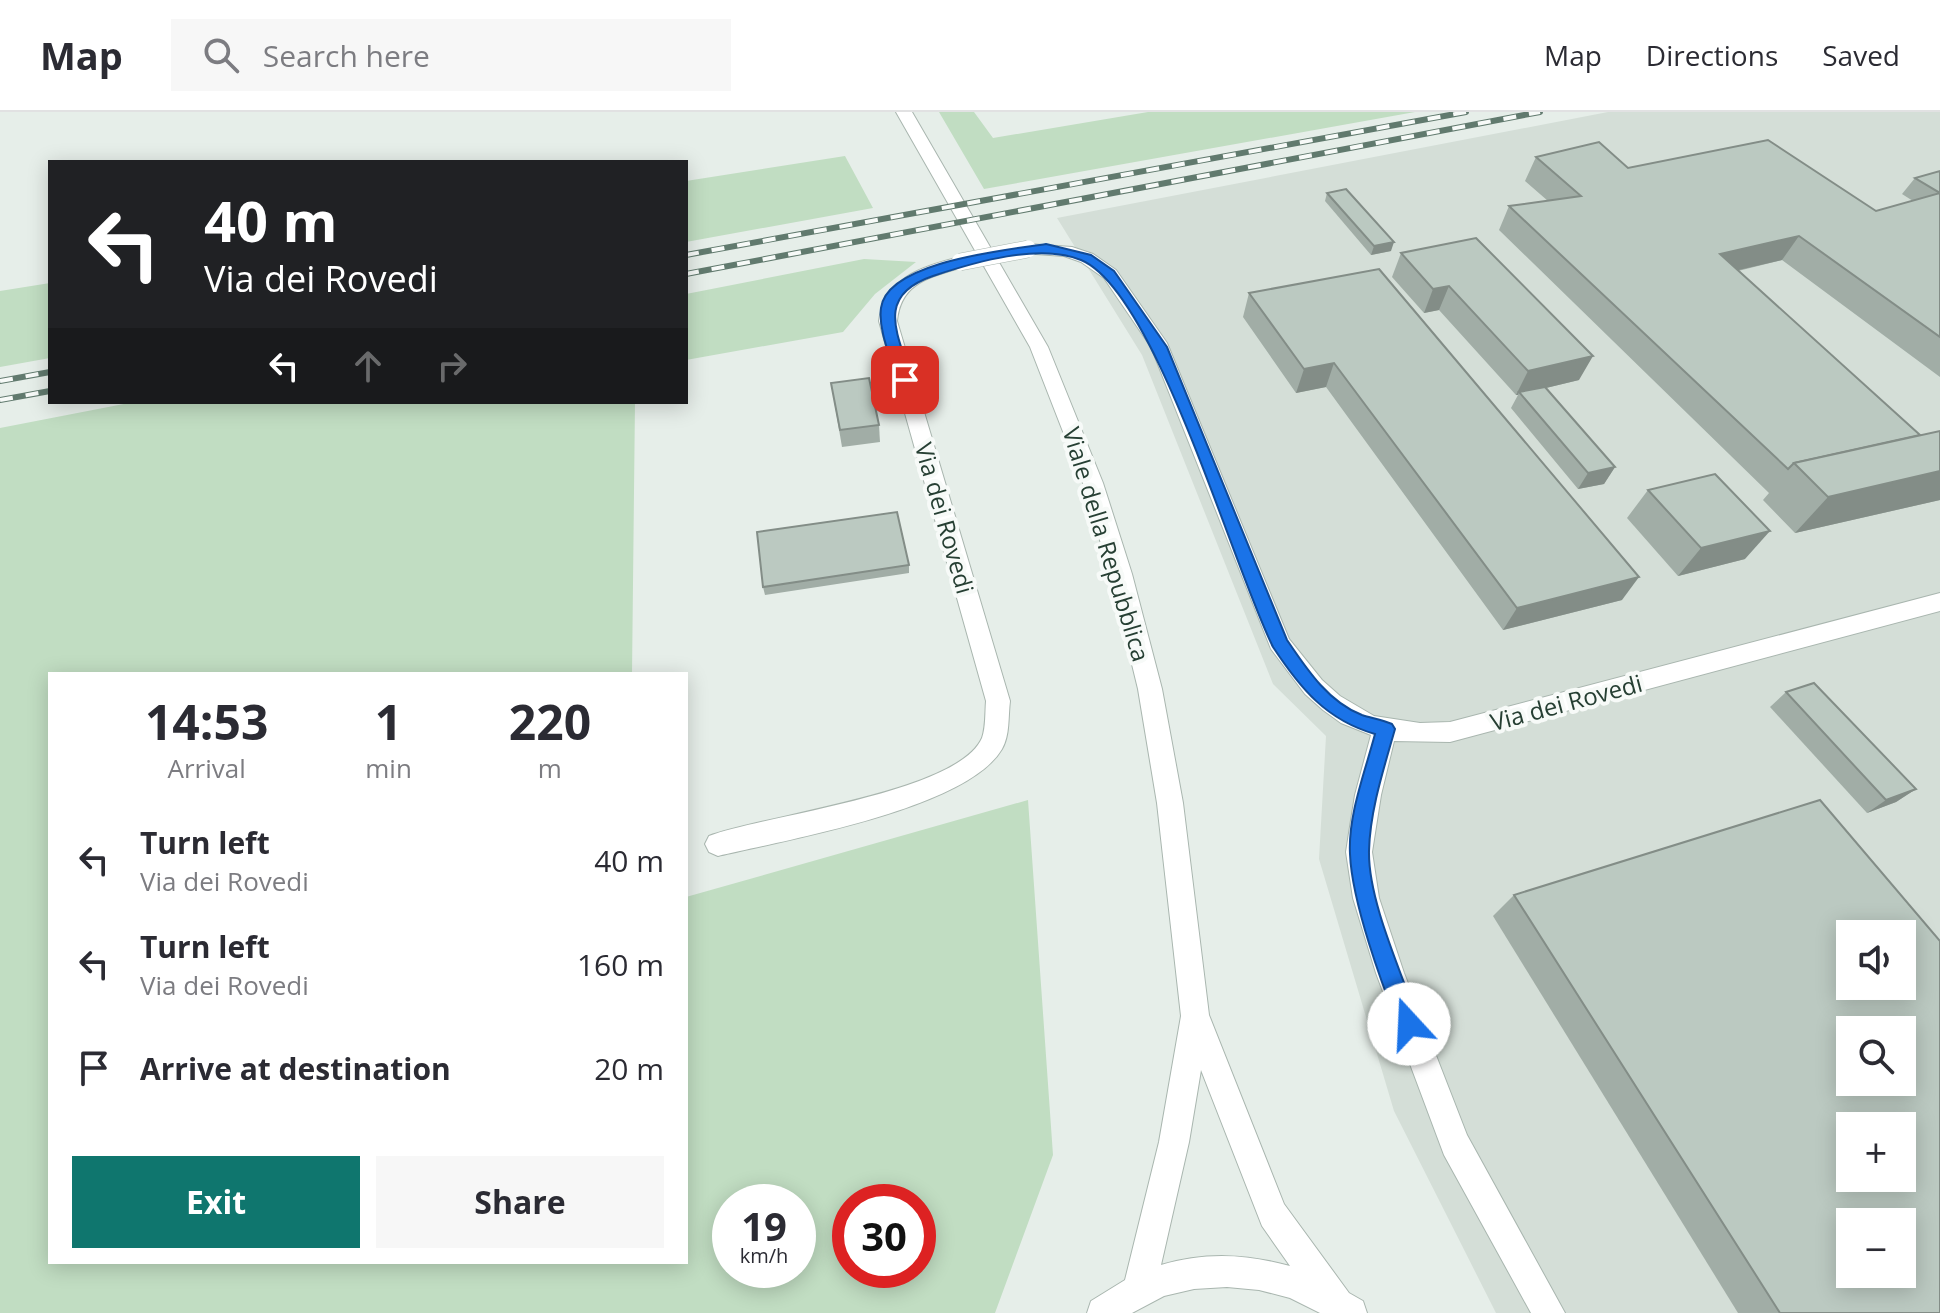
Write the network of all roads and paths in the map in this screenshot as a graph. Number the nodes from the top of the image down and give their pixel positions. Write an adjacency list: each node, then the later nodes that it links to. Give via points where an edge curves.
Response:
1 (904, 112): 5 (street, Viale della Repubblica, via 1039,347 1093,483 1150,689 1170,803)
2 (1940, 602): 3 (street, Via dei Rovedi, via 1450,732 1412,735)
3 (1385, 729): 4 (street, Via dei Rovedi, bridge, via 1354,720 1329,703 1279,643 1160,347 1110,274 1066,251 1028,249 918,276 898,288 887,305 998,701 992,745 968,770 922,792); 9 (street, via 1359,852 1366,898 1455,1144)
4 (718, 844)
5 (1195, 1015): 6 (street, Viale della Repubblica, via 1174,1142); 7 (street, Viale della Repubblica, via 1273,1215)
6 (1139, 1289): 7 (street, via 1164,1277 1232,1269 1303,1284); 8 (street)
7 (1344, 1308)
8 (1103, 1313)
9 (1549, 1313)

